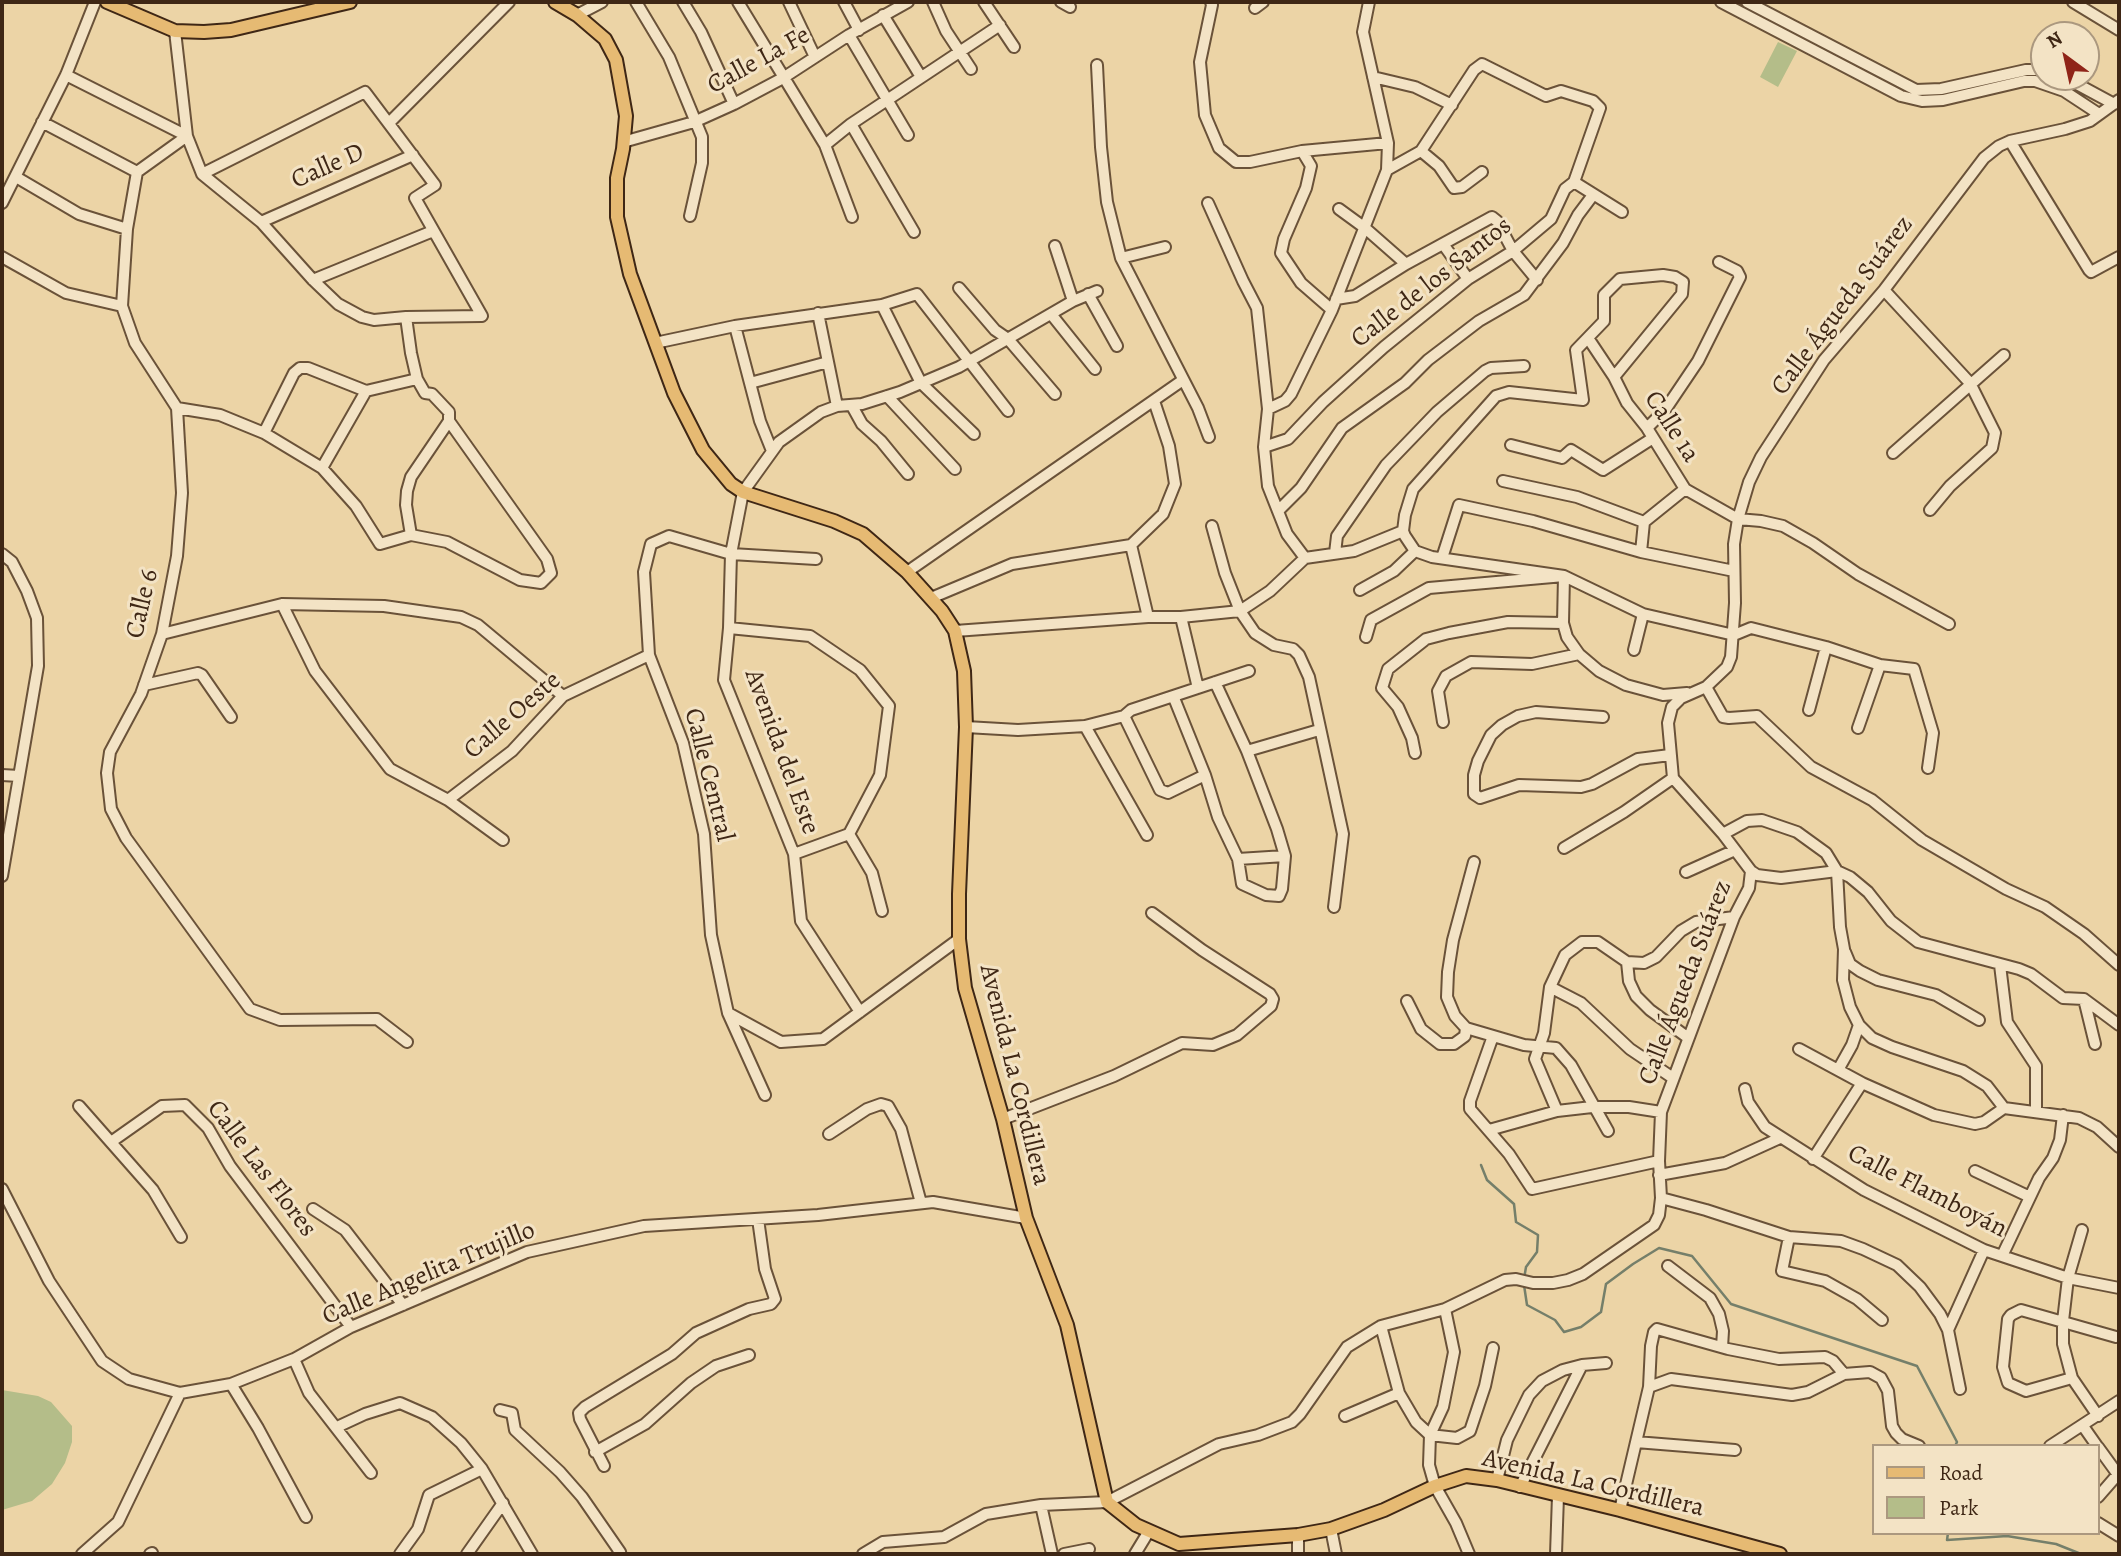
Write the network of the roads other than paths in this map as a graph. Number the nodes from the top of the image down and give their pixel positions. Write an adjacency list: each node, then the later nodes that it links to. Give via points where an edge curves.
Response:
1 (95, 2): 33 (street)
2 (107, 2): 25 (main road)
3 (350, 2): 25 (main road, via 231,30)
4 (509, 2): 47 (street)
5 (555, 2): 21 (main road, Avenida La Cordillera)
6 (602, 2): 21 (street)
7 (636, 2): 46 (street, via 669,57)
8 (683, 2): 42 (street)
9 (738, 2): 36 (street)
10 (789, 2): 29 (street)
11 (844, 2): 26 (street)
12 (908, 2): 20 (street, Calle La Fe)
13 (933, 2): 28 (street)
14 (984, 2): 23 (street)
15 (1210, 2): 56 (street, via 1200,62 1205,115 1219,148 1236,162)
16 (1369, 2): 35 (street, via 1363,32)
17 (1721, 2): 39 (street, via 1912,99 1943,100 2024,81 2048,84)
18 (1748, 2): 32 (street, via 1916,90)
19 (2073, 2): 24 (street)
20 (894, 5): 22 (street, Calle La Fe)
21 (577, 15): 52 (main road, Avenida La Cordillera, via 605,39 616,60 626,116)
22 (883, 15): 26 (street, Calle La Fe); 34 (street)
23 (1000, 25): 27 (street); 28 (street)
24 (2119, 30)
25 (175, 31): 50 (street)
26 (854, 33): 29 (street, Calle La Fe); 40 (street)
27 (1014, 47)
28 (960, 51): 31 (street); 34 (street)
29 (816, 57): 36 (street, Calle La Fe)
30 (1097, 65): 82 (street, via 1107,202)
31 (971, 69)
32 (2030, 70)
33 (66, 75): 45 (street); 50 (street)
34 (921, 77): 40 (street)
35 (1373, 77): 43 (street, via 1415,87); 53 (street)
36 (783, 78): 42 (street, Calle La Fe); 54 (street)
37 (2068, 91): 39 (street)
38 (2093, 91): 41 (street)
39 (2068, 94): 44 (street)
40 (886, 100): 48 (street); 49 (street)
41 (2117, 102): 44 (street, Calle Águeda Suárez)
42 (734, 104): 46 (street, Calle La Fe)
43 (1452, 105): 55 (street); 63 (street, Calle de los Santos, via 1482,64 1546,96 1561,91 1593,101 1600,108)
44 (2099, 114): 51 (street, Calle Águeda Suárez, via 2065,129)
45 (42, 122): 59 (street); 62 (street)
46 (694, 122): 52 (street, Calle La Fe); 69 (street, via 702,136 702,163)
47 (390, 123): 57 (street); 61 (street, via 365,92)
48 (850, 124): 54 (street); 75 (street)
49 (908, 135)
50 (187, 136): 59 (street); 61 (street)
51 (2010, 141): 81 (street, via 2088,270); 89 (street, Calle Águeda Suárez, via 1984,158)
52 (623, 142): 101 (main road, Avenida La Cordillera, via 617,217 629,274)
53 (1388, 143): 56 (street); 58 (street)
54 (825, 145): 70 (street)
55 (1421, 150): 58 (street); 60 (street, via 1440,166 1454,188)
56 (1302, 151): 94 (street, via 1311,166 1281,253 1301,283)
57 (413, 155): 71 (street, Calle D); 74 (street, via 435,185 415,198)
58 (1387, 170): 72 (street)
59 (137, 172): 73 (street, Calle 6)
60 (1482, 172)
61 (202, 174): 71 (street)
62 (16, 177): 65 (street); 73 (street, via 79,214)
63 (1574, 182): 64 (street); 79 (street, Calle de los Santos, via 1565,188 1551,219)
64 (1593, 195): 68 (street); 87 (street)
65 (2, 203)
66 (1208, 203): 121 (street, via 1258,308)
67 (1339, 209): 72 (street)
68 (1622, 212)
69 (691, 216)
70 (852, 217)
71 (261, 222): 86 (street)
72 (1364, 228): 84 (street); 90 (street)
73 (127, 229): 93 (street, Calle 6)
74 (433, 230): 86 (street); 97 (street, via 482,316)
75 (914, 232)
76 (1443, 244): 79 (street, via 1492,217); 84 (street); 85 (street)
77 (1055, 246): 91 (street)
78 (1165, 247): 82 (street)
79 (1513, 251): 85 (street, Calle de los Santos); 87 (street)
80 (2, 257): 93 (street, via 66,293)
81 (2119, 257)
82 (1122, 258): 110 (street)
83 (1719, 262): 124 (street, via 1740,276 1698,362)
84 (1406, 264): 90 (street, via 1355,296)
85 (1468, 279): 130 (street, Calle de los Santos, via 1353,374 1288,439)
86 (313, 280): 97 (street, via 338,304 362,317)
87 (1537, 280): 139 (street, via 1524,295 1479,321 1342,428 1301,488)
88 (959, 288): 100 (street)
89 (1884, 290): 113 (street); 141 (street, Calle Águeda Suárez, via 1824,360 1761,457)
90 (1336, 299): 94 (street)
91 (1073, 301): 96 (street); 102 (street, via 1092,292)
92 (882, 305): 95 (street); 105 (street, via 917,294); 112 (street)
93 (122, 306): 120 (street, Calle 6, via 135,343)
94 (1332, 310): 121 (street, via 1291,394)
95 (818, 313): 98 (street); 104 (street)
96 (1051, 314): 100 (street); 107 (street)
97 (406, 317): 109 (street)
98 (735, 326): 101 (street); 111 (street)
99 (1588, 338): 108 (street, Calle 1a); 108 (street, via 1604,321 1604,295 1620,279 1663,275 1683,282 1682,294); 144 (street, via 1576,350 1583,400 1509,392 1496,396 1413,489)
100 (1008, 339): 105 (street); 115 (street)
101 (655, 343): 138 (main road, Avenida La Cordillera, via 698,441 721,474)
102 (1117, 346)
103 (2004, 355): 113 (street)
104 (828, 362): 111 (street); 118 (street)
105 (969, 362): 112 (street); 122 (street)
106 (1524, 366): 149 (street, via 1485,371 1437,412 1386,466 1337,536)
107 (1096, 369)
108 (1614, 377): 124 (street, Calle 1a)
109 (417, 379): 114 (street); 123 (street, via 425,394 432,394 449,412)
110 (1183, 380): 117 (street); 127 (street)
111 (750, 383): 131 (street)
112 (921, 383): 116 (street); 126 (street)
113 (1970, 383): 132 (street); 140 (street, via 1995,433 1995,442)
114 (366, 391): 125 (street, via 300,368); 133 (street)
115 (1055, 394)
116 (887, 396): 119 (street); 134 (street)
117 (1153, 401): 146 (street, via 1169,446 1175,484 1163,514); 156 (street)
118 (837, 406): 119 (street); 131 (street, via 821,412)
119 (852, 406): 135 (street, via 862,424)
120 (177, 408): 125 (street, via 220,415); 169 (street, Calle 6, via 182,493 177,556)
121 (1268, 409): 130 (street)
122 (1008, 411)
123 (449, 421): 145 (street, via 411,477 406,505); 145 (street, via 547,559 551,573 541,583 520,580 447,542)
124 (1647, 428): 128 (street, Calle 1a)
125 (264, 433): 133 (street)
126 (974, 434)
127 (1209, 438)
128 (1653, 438): 129 (street, via 1603,470 1571,450 1562,458); 137 (street, Calle 1a)
129 (1511, 445)
130 (1264, 447): 139 (street, via 1268,486)
131 (772, 451): 138 (street)
132 (1893, 453)
133 (322, 468): 145 (street, via 356,506 380,544)
134 (955, 469)
135 (908, 474)
136 (1503, 481): 142 (street, via 1577,497)
137 (1685, 489): 141 (street, Calle 1a); 142 (street)
138 (743, 492): 151 (street, Avenida del Este); 156 (main road, Avenida La Cordillera, via 863,534)
139 (1279, 510): 152 (street, via 1287,534)
140 (1930, 510)
141 (1738, 519): 155 (street, Calle Águeda Suárez); 166 (street, via 1783,526)
142 (1644, 522): 148 (street)
143 (1212, 526): 161 (street)
144 (1403, 531): 147 (street); 149 (street, via 1354,551)
145 (411, 535)
146 (1131, 545): 159 (street, via 1012,564); 163 (street)
147 (1415, 551): 153 (street); 158 (street, via 1394,571)
148 (1641, 552): 153 (street, via 1459,505); 155 (street)
149 (1335, 553): 152 (street)
150 (2, 554): 200 (street, via 12,562 37,618 38,666)
151 (731, 554): 154 (street); 167 (street, Avenida del Este); 175 (street, Calle Central, via 669,536 651,544 644,572)
152 (1305, 558): 161 (street)
153 (1442, 558): 157 (street)
154 (816, 559)
155 (1734, 571): 170 (street, Calle Águeda Suárez)
156 (907, 572): 159 (main road, Avenida La Cordillera)
157 (1564, 576): 162 (street); 165 (street); 171 (street, via 1429,588 1371,620)
158 (1360, 590)
159 (931, 598): 168 (main road, Avenida La Cordillera)
160 (282, 604): 169 (street); 183 (street, via 384,606 461,617 478,625); 202 (street, via 315,671 390,769)
161 (1240, 611): 164 (street); 193 (street, via 1255,632 1298,655 1309,677)
162 (1643, 614): 170 (street); 173 (street)
163 (1148, 617): 164 (street); 168 (street)
164 (1181, 617): 181 (street)
165 (1563, 624): 174 (street); 195 (street, via 1508,622 1426,639 1388,669 1382,688 1398,707)
166 (1949, 624)
167 (729, 628): 203 (street, via 810,636 860,670 890,706 880,775); 210 (street, Avenida del Este, via 724,680)
168 (955, 631): 191 (main road, Avenida La Cordillera, via 964,671)
169 (162, 634): 179 (street, Calle 6)
170 (1734, 635): 172 (street, via 1751,628); 180 (street, Calle Águeda Suárez, via 1727,667)
171 (1366, 637)
172 (1826, 647): 176 (street); 185 (street)
173 (1634, 650)
174 (1580, 654): 182 (street, via 1598,671 1626,685 1663,695); 189 (street, via 1532,664 1472,662 1446,676 1438,691)
175 (649, 655): 183 (street, Calle Oeste); 231 (street, Calle Central, via 683,743 701,821 711,935)
176 (1880, 664): 192 (street); 197 (street, via 1914,669 1933,733)
177 (1249, 671): 178 (street)
178 (1215, 682): 181 (street); 194 (street)
179 (144, 685): 187 (street, via 198,673); 238 (street, Calle 6, via 110,752 111,809 126,838 250,1009 280,1020 377,1019)
180 (1706, 687): 182 (street, Calle Águeda Suárez); 226 (street, via 1723,717 1757,716 1811,767 1872,800 1922,840 2045,907)
181 (1198, 688): 184 (street)
182 (1694, 693): 196 (street, Calle Águeda Suárez, via 1681,698 1669,714)
183 (563, 696): 202 (street, Calle Oeste, via 512,751)
184 (1174, 698): 186 (street); 199 (street)
185 (1809, 710)
186 (1124, 716): 190 (street); 199 (street, via 1160,790 1168,793)
187 (231, 717)
188 (1603, 717): 196 (street, via 1536,712 1502,725 1491,735 1478,761 1474,794 1480,798 1519,785 1581,787 1638,759)
189 (1443, 722)
190 (1085, 726): 191 (street); 205 (street)
191 (967, 727): 222 (main road, Avenida La Cordillera)
192 (1858, 728)
193 (1320, 730): 194 (street); 218 (street, via 1343,834)
194 (1247, 751): 211 (street)
195 (1415, 753)
196 (1670, 755): 201 (street, Calle Águeda Suárez)
197 (1928, 768)
198 (2, 775): 200 (street)
199 (1205, 775): 212 (street)
200 (19, 776): 209 (street)
201 (1673, 778): 204 (street, Calle Águeda Suárez); 207 (street)
202 (448, 800): 206 (street)
203 (849, 834): 210 (street); 219 (street, via 872,873)
204 (1723, 834): 208 (street, Calle Águeda Suárez); 215 (street, via 1747,821 1779,824 1818,846)
205 (1147, 835)
206 (503, 840)
207 (1564, 848)
208 (1735, 850): 214 (street, Calle Águeda Suárez); 216 (street)
209 (4, 852): 217 (street)
210 (794, 854): 230 (street, Avenida del Este, via 801,921)
211 (1284, 856): 212 (street); 212 (street, via 1279,896 1244,887)
212 (1238, 859)
213 (1474, 862): 235 (street, via 1448,972 1447,997)
214 (1751, 871): 215 (street, via 1781,878); 221 (street, Calle Águeda Suárez, via 1749,888)
215 (1837, 871): 223 (street); 225 (street, via 1868,892 1891,921 1918,942)
216 (1686, 872)
217 (2, 877)
218 (1334, 907)
219 (882, 911)
220 (1152, 913): 254 (street, via 1270,994 1271,1006 1237,1035 1213,1045 1182,1043 1114,1076)
221 (1734, 917): 224 (street, via 1696,922 1681,930 1656,957 1644,963); 237 (street, Calle Águeda Suárez)
222 (959, 939): 230 (street); 254 (main road, Avenida La Cordillera, via 965,988)
223 (1843, 949): 232 (street, via 1850,964 1860,971 1936,995); 233 (street, via 1843,980)
224 (1627, 962): 227 (street, via 1598,942 1582,942 1565,955); 237 (street, via 1636,996)
225 (2000, 965): 228 (street, via 2031,975 2063,998); 251 (street, via 2007,1022 2036,1066)
226 (2119, 965)
227 (1550, 987): 240 (street); 243 (street, via 1581,1003 1630,1049)
228 (2084, 999): 234 (street); 239 (street)
229 (1407, 1000): 235 (street, via 1421,1029 1440,1044 1454,1044 1465,1036)
230 (860, 1012): 231 (street, via 823,1040 781,1042)
231 (728, 1013): 246 (street, Calle Central)
232 (1979, 1020)
233 (1859, 1025): 242 (street); 249 (street, via 1872,1038 1892,1047 1963,1071 1987,1086)
234 (2119, 1025)
235 (1466, 1028): 236 (street)
236 (1493, 1036): 240 (street); 255 (street, via 1470,1101 1470,1109)
237 (1687, 1038): 243 (street, Calle Águeda Suárez)
238 (407, 1042)
239 (2095, 1044)
240 (1541, 1045): 248 (street, via 1556,1048 1571,1065); 250 (street, via 1536,1065)
241 (1799, 1049): 242 (street)
242 (1838, 1070): 244 (street)
243 (1673, 1078): 252 (street, Calle Águeda Suárez)
244 (1862, 1083): 249 (street, via 1934,1115 1975,1124); 261 (street)
245 (1745, 1089): 258 (street, Calle Flamboyán, via 1755,1115)
246 (765, 1095)
247 (79, 1106): 259 (street)
248 (1592, 1107): 250 (street); 252 (street); 256 (street)
249 (2004, 1108): 251 (street)
250 (1557, 1111): 255 (street)
251 (2036, 1111): 253 (street)
252 (1661, 1112): 262 (street, Calle Águeda Suárez)
253 (2063, 1115): 260 (street, via 2097,1127); 266 (street, via 2053,1158)
254 (1003, 1119): 271 (main road, Avenida La Cordillera)
255 (1489, 1130): 262 (street, via 1532,1189)
256 (1608, 1130)
257 (829, 1134): 268 (street, via 867,1109 888,1106 901,1129)
258 (1780, 1138): 261 (street, Calle Flamboyán); 264 (street, via 1725,1163)
259 (111, 1142): 273 (street, via 153,1190); 285 (street, Calle Las Flores, via 162,1106 185,1105 208,1128 230,1166)
260 (2119, 1147)
261 (1813, 1159): 275 (street, Calle Flamboyán)
262 (1659, 1161): 264 (street, Calle Águeda Suárez)
263 (1975, 1171): 266 (street)
264 (1659, 1175): 267 (street, Calle Águeda Suárez)
265 (2, 1192): 299 (street, Calle Angelita Trujillo, via 49,1281 102,1361 129,1379)
266 (2030, 1197): 276 (street)
267 (1661, 1198): 274 (street); 281 (street, Calle Águeda Suárez, via 1654,1226 1568,1280 1505,1280)
268 (921, 1203): 270 (street, Calle Angelita Trujillo); 271 (street, Calle Angelita Trujillo)
269 (313, 1209): 280 (street, via 345,1230)
270 (758, 1219): 280 (street, Calle Angelita Trujillo, via 644,1226 527,1252); 314 (street, via 765,1269 775,1299 696,1334 672,1354 585,1407 580,1419)
271 (1026, 1219): 324 (main road, Avenida La Cordillera, via 1067,1325)
272 (2082, 1230): 278 (street)
273 (181, 1237)
274 (1789, 1237): 282 (street, via 1782,1271 1825,1282 1857,1299); 286 (street, via 1841,1241 1897,1265 1920,1287)
275 (1984, 1250): 276 (street, Calle Flamboyán); 286 (street)
276 (2002, 1256): 278 (street, Calle Flamboyán)
277 (1668, 1266): 288 (street, via 1710,1298 1719,1314)
278 (2068, 1278): 279 (street, Calle Flamboyán); 283 (street)
279 (2119, 1288)
280 (403, 1305): 285 (street, Calle Angelita Trujillo)
281 (1444, 1309): 284 (street, Calle Águeda Suárez); 307 (street, via 1454,1352 1443,1406)
282 (1882, 1320)
283 (2063, 1321): 287 (street); 295 (street, via 2063,1344); 295 (street, via 2021,1310 2011,1315 2004,1375 2008,1383 2026,1391)
284 (1381, 1326): 300 (street); 324 (street, Calle Águeda Suárez, via 1347,1347 1292,1422 1219,1444)
285 (351, 1327): 291 (street, Calle Angelita Trujillo)
286 (1948, 1330): 298 (street)
287 (2116, 1337)
288 (1722, 1347): 294 (street, via 1779,1359 1825,1357); 297 (street, via 1657,1329 1651,1346)
289 (1493, 1348): 307 (street, via 1470,1431 1457,1438)
290 (749, 1354): 314 (street, via 716,1366 645,1424)
291 (294, 1359): 296 (street, Calle Angelita Trujillo); 306 (street, via 309,1393)
292 (1605, 1363): 293 (street)
293 (1581, 1365): 319 (street, via 1542,1381 1529,1395 1507,1440); 321 (street)
294 (1844, 1374): 297 (street, via 1792,1395 1671,1379); 309 (street, via 1870,1372 1881,1378 1888,1391 1892,1426 1902,1439)
295 (2072, 1378): 304 (street)
296 (231, 1384): 299 (street, Calle Angelita Trujillo); 328 (street)
297 (1649, 1387): 308 (street)
298 (1960, 1389)
299 (180, 1393): 335 (street, via 118,1522)
300 (1399, 1393): 303 (street); 307 (street, via 1416,1422)
301 (2118, 1404): 304 (street)
302 (500, 1410): 339 (street, via 512,1413 516,1430 582,1497)
303 (1345, 1416)
304 (2098, 1416): 305 (street)
305 (2083, 1426): 310 (street); 311 (street)
306 (337, 1427): 316 (street, via 400,1404 432,1417); 317 (street)
307 (1430, 1435): 320 (street, via 1429,1465)
308 (1636, 1442): 313 (street); 327 (street)
309 (1914, 1444)
310 (2053, 1444)
311 (2096, 1444)
312 (2100, 1449): 318 (street)
313 (1735, 1450)
314 (595, 1452): 315 (street)
315 (604, 1466)
316 (482, 1469): 325 (street); 336 (street, via 429,1494 418,1529)
317 (371, 1474)
318 (2118, 1475): 322 (street)
319 (1497, 1480): 320 (main road, Avenida La Cordillera, via 1466,1476); 321 (main road, Avenida La Cordillera)
320 (1435, 1486): 330 (main road, Avenida La Cordillera); 346 (street)
321 (1520, 1487): 323 (main road, Avenida La Cordillera)
322 (2100, 1495)
323 (1558, 1496): 327 (main road, Avenida La Cordillera); 347 (street)
324 (1107, 1502): 326 (street); 331 (main road, Avenida La Cordillera)
325 (503, 1503): 337 (street); 338 (street)
326 (1041, 1505): 340 (street, via 986,1514 944,1537 883,1542); 341 (street)
327 (1620, 1510): 348 (main road, Avenida La Cordillera)
328 (306, 1517)
329 (2100, 1524): 333 (street)
330 (1331, 1528): 332 (main road, Avenida La Cordillera); 345 (street)
331 (1149, 1531): 332 (main road, Avenida La Cordillera, via 1179,1544); 343 (street)
332 (1298, 1535): 344 (street)
333 (2119, 1536)
334 (1089, 1549): 342 (street)
335 (82, 1554)
336 (400, 1554)
337 (467, 1554)
338 (532, 1554)
339 (618, 1554)
340 (863, 1554)
341 (1052, 1554)
342 (1064, 1554)
343 (1135, 1554)
344 (1298, 1554)
345 (1336, 1554)
346 (1469, 1554)
347 (1556, 1554)
348 (1780, 1554)

